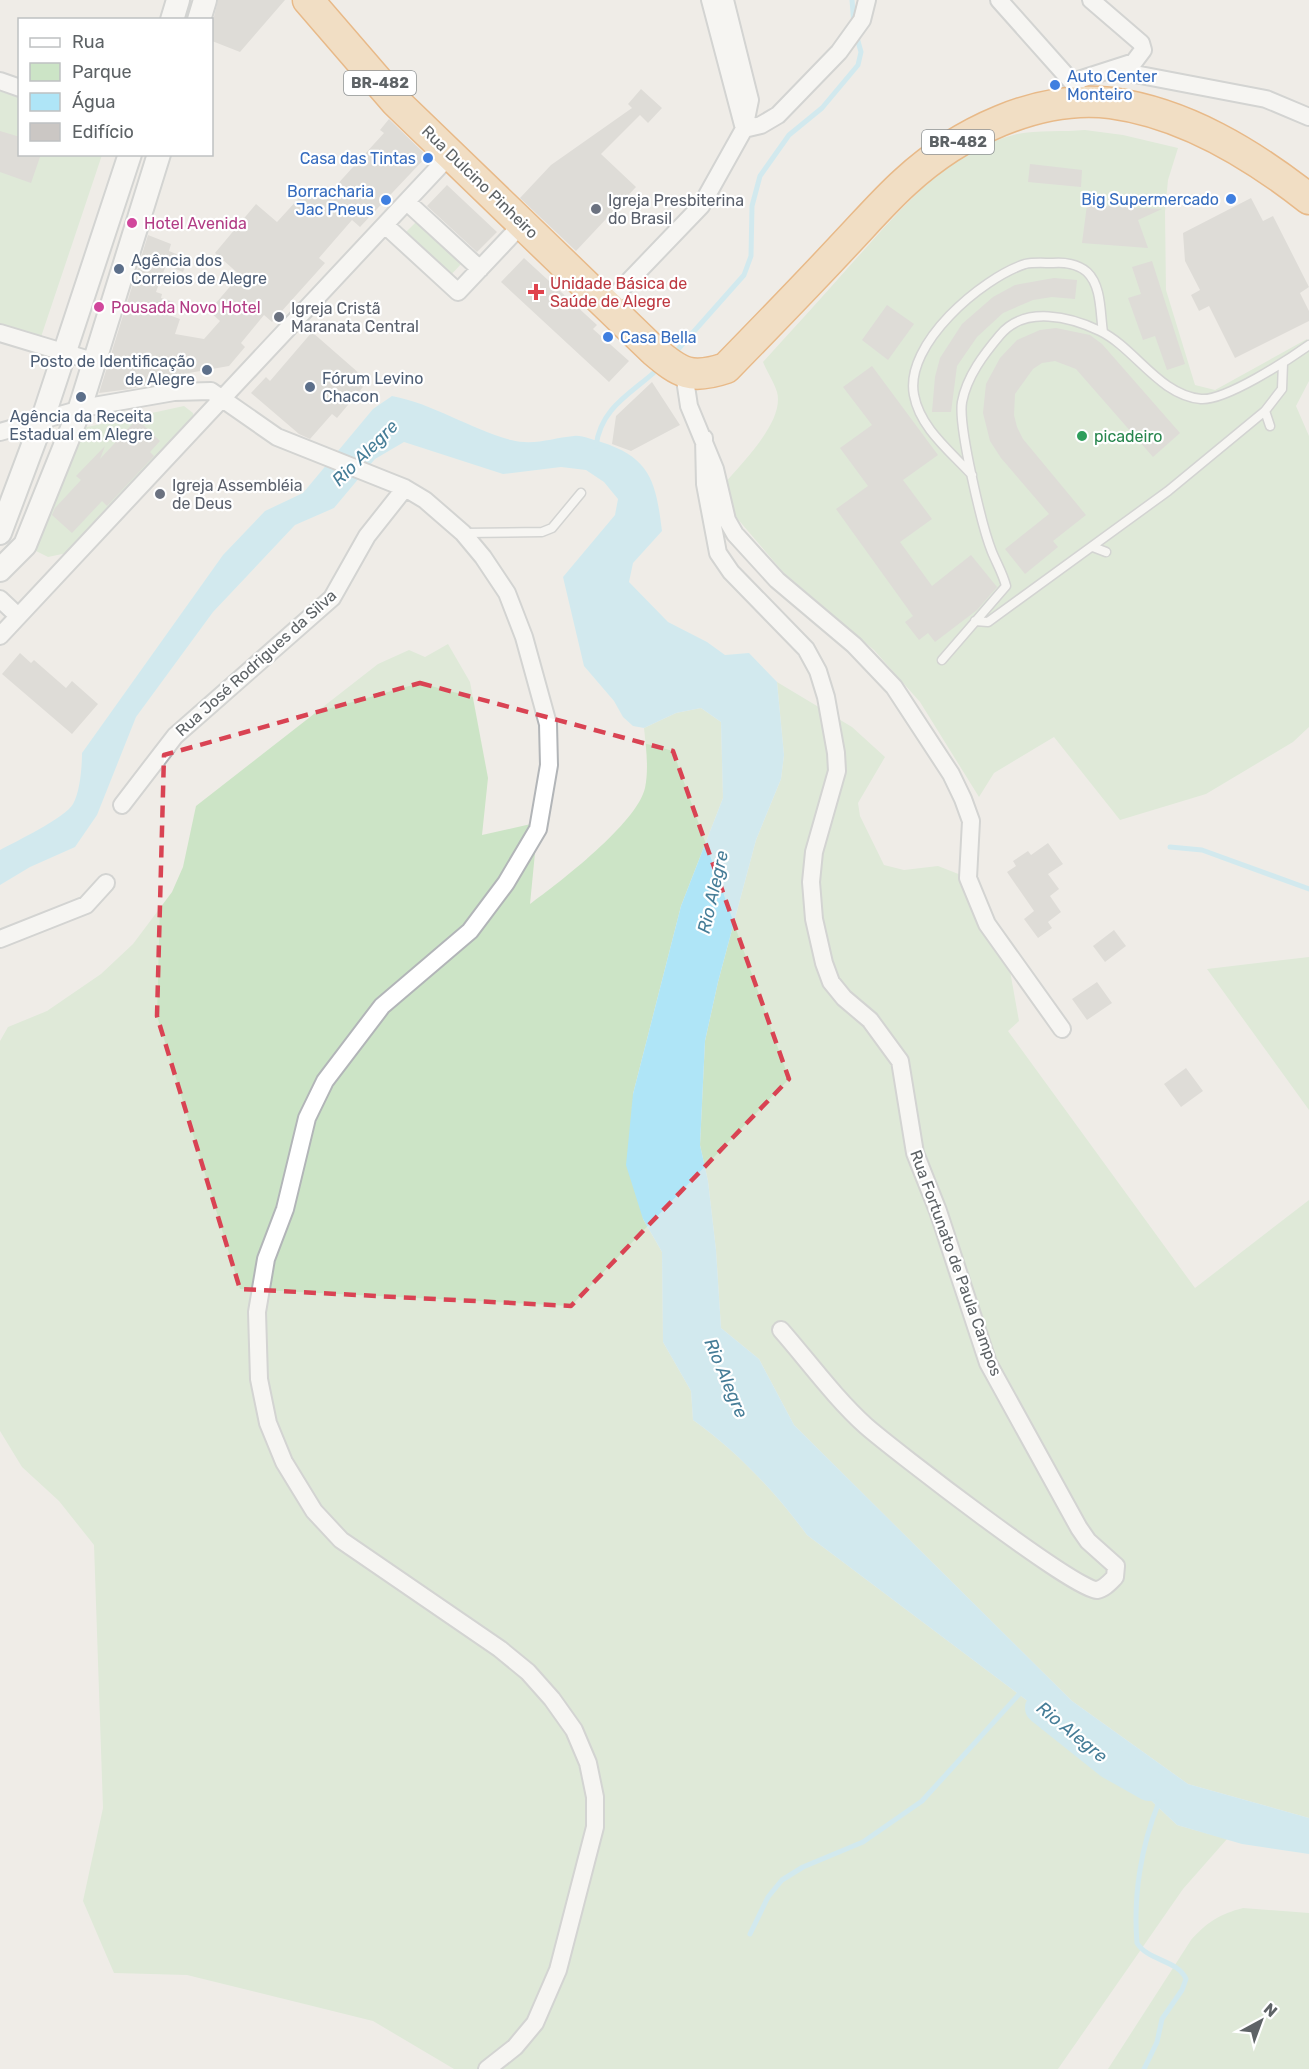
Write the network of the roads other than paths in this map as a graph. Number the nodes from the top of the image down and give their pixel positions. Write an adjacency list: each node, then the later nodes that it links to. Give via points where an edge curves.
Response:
1 (178, 0): 9 (main road)
2 (205, 0): 10 (main road)
3 (710, 0): 16 (street)
4 (725, 0): 16 (street, via 750,100)
5 (867, 0): 16 (street, via 862,20 847,41 778,115)
6 (999, 0): 14 (street)
7 (1091, 0): 11 (street, via 1141,43 1143,50 1134,62)
8 (312, 2): 17 (highway, Rua Dulcino Pinheiro / BR-482, via 396,102)
9 (173, 18)
10 (200, 18)
11 (1114, 70): 14 (street); 15 (street, via 1266,99)
12 (0, 81): 13 (street)
13 (18, 87)
14 (1078, 92): 20 (highway, BR-482, via 1159,114 1235,146); 31 (highway, BR-482, via 994,123 954,145 906,181 726,368 707,374)
15 (1309, 117)
16 (744, 129): 25 (street, via 701,206)
17 (452, 154): 21 (street); 22 (highway, Rua Dulcino Pinheiro / BR-482)
18 (129, 156): 29 (main road)
19 (158, 156): 30 (main road)
20 (1309, 199)
21 (407, 202): 23 (street); 24 (street)
22 (523, 224): 24 (street); 25 (highway, Rua Dulcino Pinheiro / BR-482)
23 (385, 225): 24 (street, via 458,292); 33 (street)
24 (480, 269)
25 (606, 305): 31 (highway, Rua Dulcino Pinheiro / BR-482)
26 (1103, 332): 32 (lane, via 1166,384 1186,396 1203,399 1218,397); 40 (lane, via 1068,317 1032,317 1005,330 979,360 962,402); 40 (lane, via 1096,286 1086,272 1065,262 1027,264 1007,272 954,310 931,338 917,364 913,392 919,415)
27 (0, 333): 29 (street)
28 (1309, 345): 32 (lane)
29 (66, 352): 30 (street); 36 (main road)
30 (96, 362): 34 (main road)
31 (670, 363): 39 (street, Rua Fortunato de Paula Campos)
32 (1282, 363): 35 (lane, via 1282,388)
33 (222, 397): 34 (street, via 211,392 174,392); 41 (street, via 268,432); 49 (street)
34 (79, 411): 36 (street); 47 (main road, via 25,544)
35 (1265, 411): 37 (lane); 45 (lane)
36 (42, 421): 38 (street); 43 (main road)
37 (1270, 426)
38 (0, 432)
39 (704, 438): 56 (street, via 727,520 735,534 801,603 878,667 951,774 971,821 968,878 974,897 987,924); 57 (street, Rua Fortunato de Paula Campos, via 705,483 718,553 752,596 806,649 826,697 837,771 814,852 811,882 824,963 831,982 870,1020 900,1061 915,1153 988,1363 1079,1528 1116,1566 1115,1577 1104,1587 1088,1589 1042,1558 866,1426)
40 (973, 477): 50 (lane, via 992,552 1006,586)
41 (405, 488): 44 (street); 53 (street, Rua José Rodrigues da Silva, via 367,536 332,598 175,736)
42 (581, 493): 44 (lane, via 552,528 542,532)
43 (0, 533)
44 (463, 533): 58 (street, via 507,593 524,637 548,724 549,765 538,829 506,883 470,931 382,1006 325,1081 307,1118 285,1209 266,1259 257,1312 259,1379 268,1423 284,1462 314,1511 340,1540 528,1672 574,1730 588,1763 595,1797 595,1827 558,1970 535,2023 515,2047)
45 (1093, 547): 46 (lane); 50 (lane, via 988,622)
46 (1106, 552)
47 (0, 570)
48 (0, 599): 49 (street)
49 (18, 616): 51 (street)
50 (975, 621): 52 (lane)
51 (0, 636)
52 (942, 660)
53 (122, 805)
54 (106, 883): 55 (street, via 86,905)
55 (0, 939)
56 (1062, 1029)
57 (781, 1330)
58 (487, 2069)

